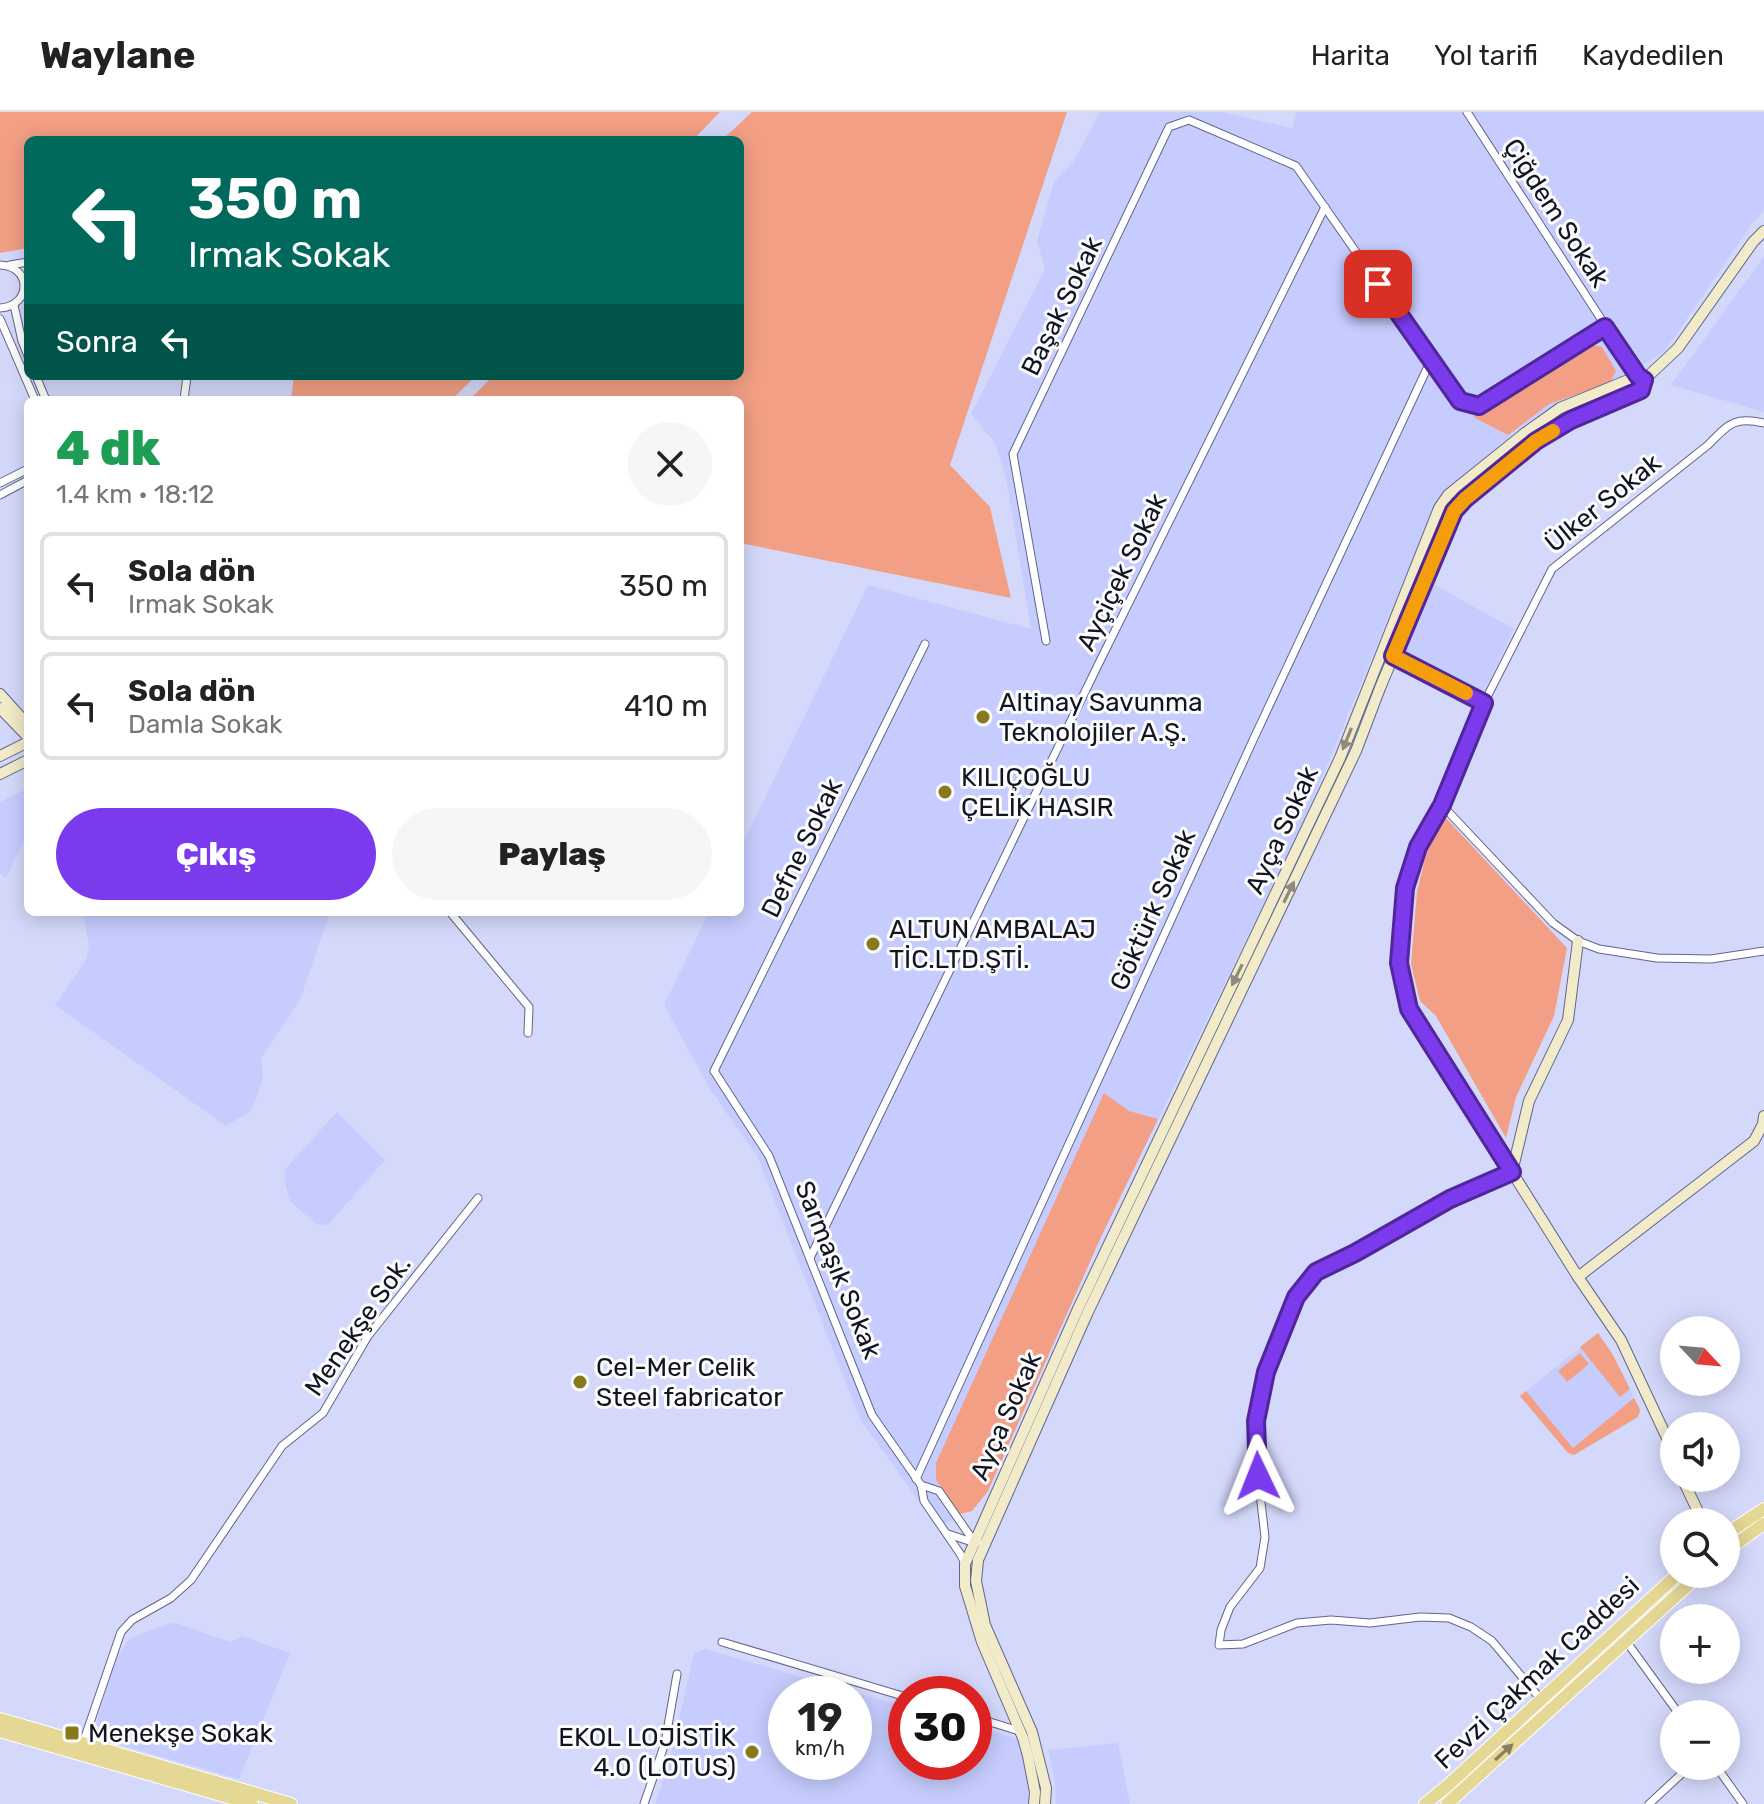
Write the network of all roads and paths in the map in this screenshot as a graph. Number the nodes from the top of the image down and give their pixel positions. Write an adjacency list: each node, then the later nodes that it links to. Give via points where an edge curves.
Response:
1 (1467, 112): 9 (street, Çiğdem Sokak)
2 (1325, 207): 11 (street); 19 (street, Başak Sokak, via 1296,166 1189,120 1169,127 1013,454); 41 (street, Ayçiçek Sokak)
3 (1764, 231): 13 (street, Ayça Sokak, via 1678,348)
4 (5, 265): 5 (street, via 20,274)
5 (23, 294): 6 (street)
6 (14, 305): 7 (street); 10 (street)
7 (0, 308)
8 (0, 319): 12 (street)
9 (1605, 327): 11 (street, via 1479,406 1460,401); 13 (street, Çiğdem Sokak)
10 (24, 346)
11 (1431, 360): 44 (street, Göktürk Sokak, via 1254,738)
12 (24, 375)
13 (1641, 378): 21 (street, via 1641,390 1536,441 1465,499 1454,511); 21 (street, Ayça Sokak, via 1560,408 1448,495)
14 (1764, 423): 23 (street, Ülker Sokak, via 1729,424 1552,569)
15 (24, 471): 17 (street)
16 (24, 482): 18 (street)
17 (0, 483)
18 (0, 495)
19 (1046, 641)
20 (925, 644): 36 (street, Defne Sokak)
21 (1388, 653): 23 (street); 37 (street, Ayça Sokak, one-way to 37); 37 (street, Ayça Sokak, one-way to 21, via 1356,751)
22 (0, 694): 25 (street)
23 (1484, 703): 31 (street, Ülker Sokak)
24 (0, 708): 26 (street)
25 (24, 721)
26 (24, 735)
27 (24, 742): 28 (street)
28 (0, 756)
29 (24, 762): 30 (street)
30 (0, 774)
31 (1442, 805): 33 (street, via 1553,923); 39 (street, Ülker Sokak, via 1418,847 1405,888 1399,963 1409,1009)
32 (453, 916): 35 (street, via 529,1007)
33 (1578, 941): 34 (street, via 1657,958 1711,959); 39 (street, via 1568,1020 1529,1101)
34 (1764, 951)
35 (528, 1033)
36 (714, 1071): 41 (street, Sarmaşık Sokak, via 769,1156)
37 (1196, 1074): 47 (street, Ayça Sokak, via 1078,1309)
38 (1764, 1116): 42 (street, via 1754,1141)
39 (1512, 1172): 42 (street); 62 (street, via 1450,1199 1316,1272 1296,1297 1266,1372 1256,1421 1265,1537 1260,1568 1230,1607 1219,1645 1243,1644 1297,1623 1449,1618 1492,1641)
40 (478, 1198): 69 (street, Menekşe Sok., via 368,1336 323,1413 282,1446 191,1580 121,1632)
41 (810, 1258): 44 (street, Sarmaşık Sokak, via 872,1415)
42 (1578, 1277): 43 (street, via 1621,1340)
43 (1660, 1423)
44 (919, 1482): 46 (street, Sarmaşık Sokak, via 939,1491); 50 (street, Sarmaşık Sokak, via 924,1501)
45 (1764, 1509): 49 (main road)
46 (962, 1523): 47 (street); 52 (street, Sarmaşık Sokak)
47 (988, 1524): 52 (street, Ayça Sokak); 53 (street, Ayça Sokak)
48 (1764, 1524): 51 (main road)
49 (1740, 1525)
50 (946, 1533): 52 (street); 54 (street, Sarmaşık Sokak)
51 (1740, 1541)
52 (975, 1543): 53 (street, Sarmaşık Sokak); 54 (street, Ayça Sokak)
53 (978, 1560): 55 (street, Ayça Sokak)
54 (965, 1564): 68 (street, Sarmaşık Sokak, via 965,1586 982,1642)
55 (977, 1573): 70 (street, Sarmaşık Sokak, via 985,1625 1032,1732)
56 (1663, 1588): 62 (main road, Fevzi Çakmak Caddesi)
57 (1685, 1588): 58 (main road, Fevzi Çakmak Caddesi)
58 (1626, 1641): 63 (street); 64 (main road, Fevzi Çakmak Caddesi)
59 (722, 1642): 61 (street)
60 (677, 1674): 75 (street, via 665,1743)
61 (888, 1692)
62 (1540, 1699): 64 (street); 78 (main road, Fevzi Çakmak Caddesi)
63 (1669, 1700)
64 (1550, 1709): 79 (main road, Fevzi Çakmak Caddesi, one-way to 64)
65 (0, 1719): 69 (main road)
66 (992, 1723): 68 (street)
67 (0, 1731): 73 (main road)
68 (1019, 1731): 70 (street, Sarmaşık Sokak)
69 (83, 1743): 74 (main road)
70 (1033, 1755): 76 (street, Sarmaşık Sokak); 77 (street, Sarmaşık Sokak, via 1046,1788)
71 (1675, 1780): 80 (street)
72 (1726, 1780): 81 (street)
73 (252, 1804)
74 (291, 1804)
75 (644, 1804)
76 (1034, 1804)
77 (1045, 1804)
78 (1425, 1804)
79 (1447, 1804)
80 (1649, 1804)
81 (1743, 1804)

